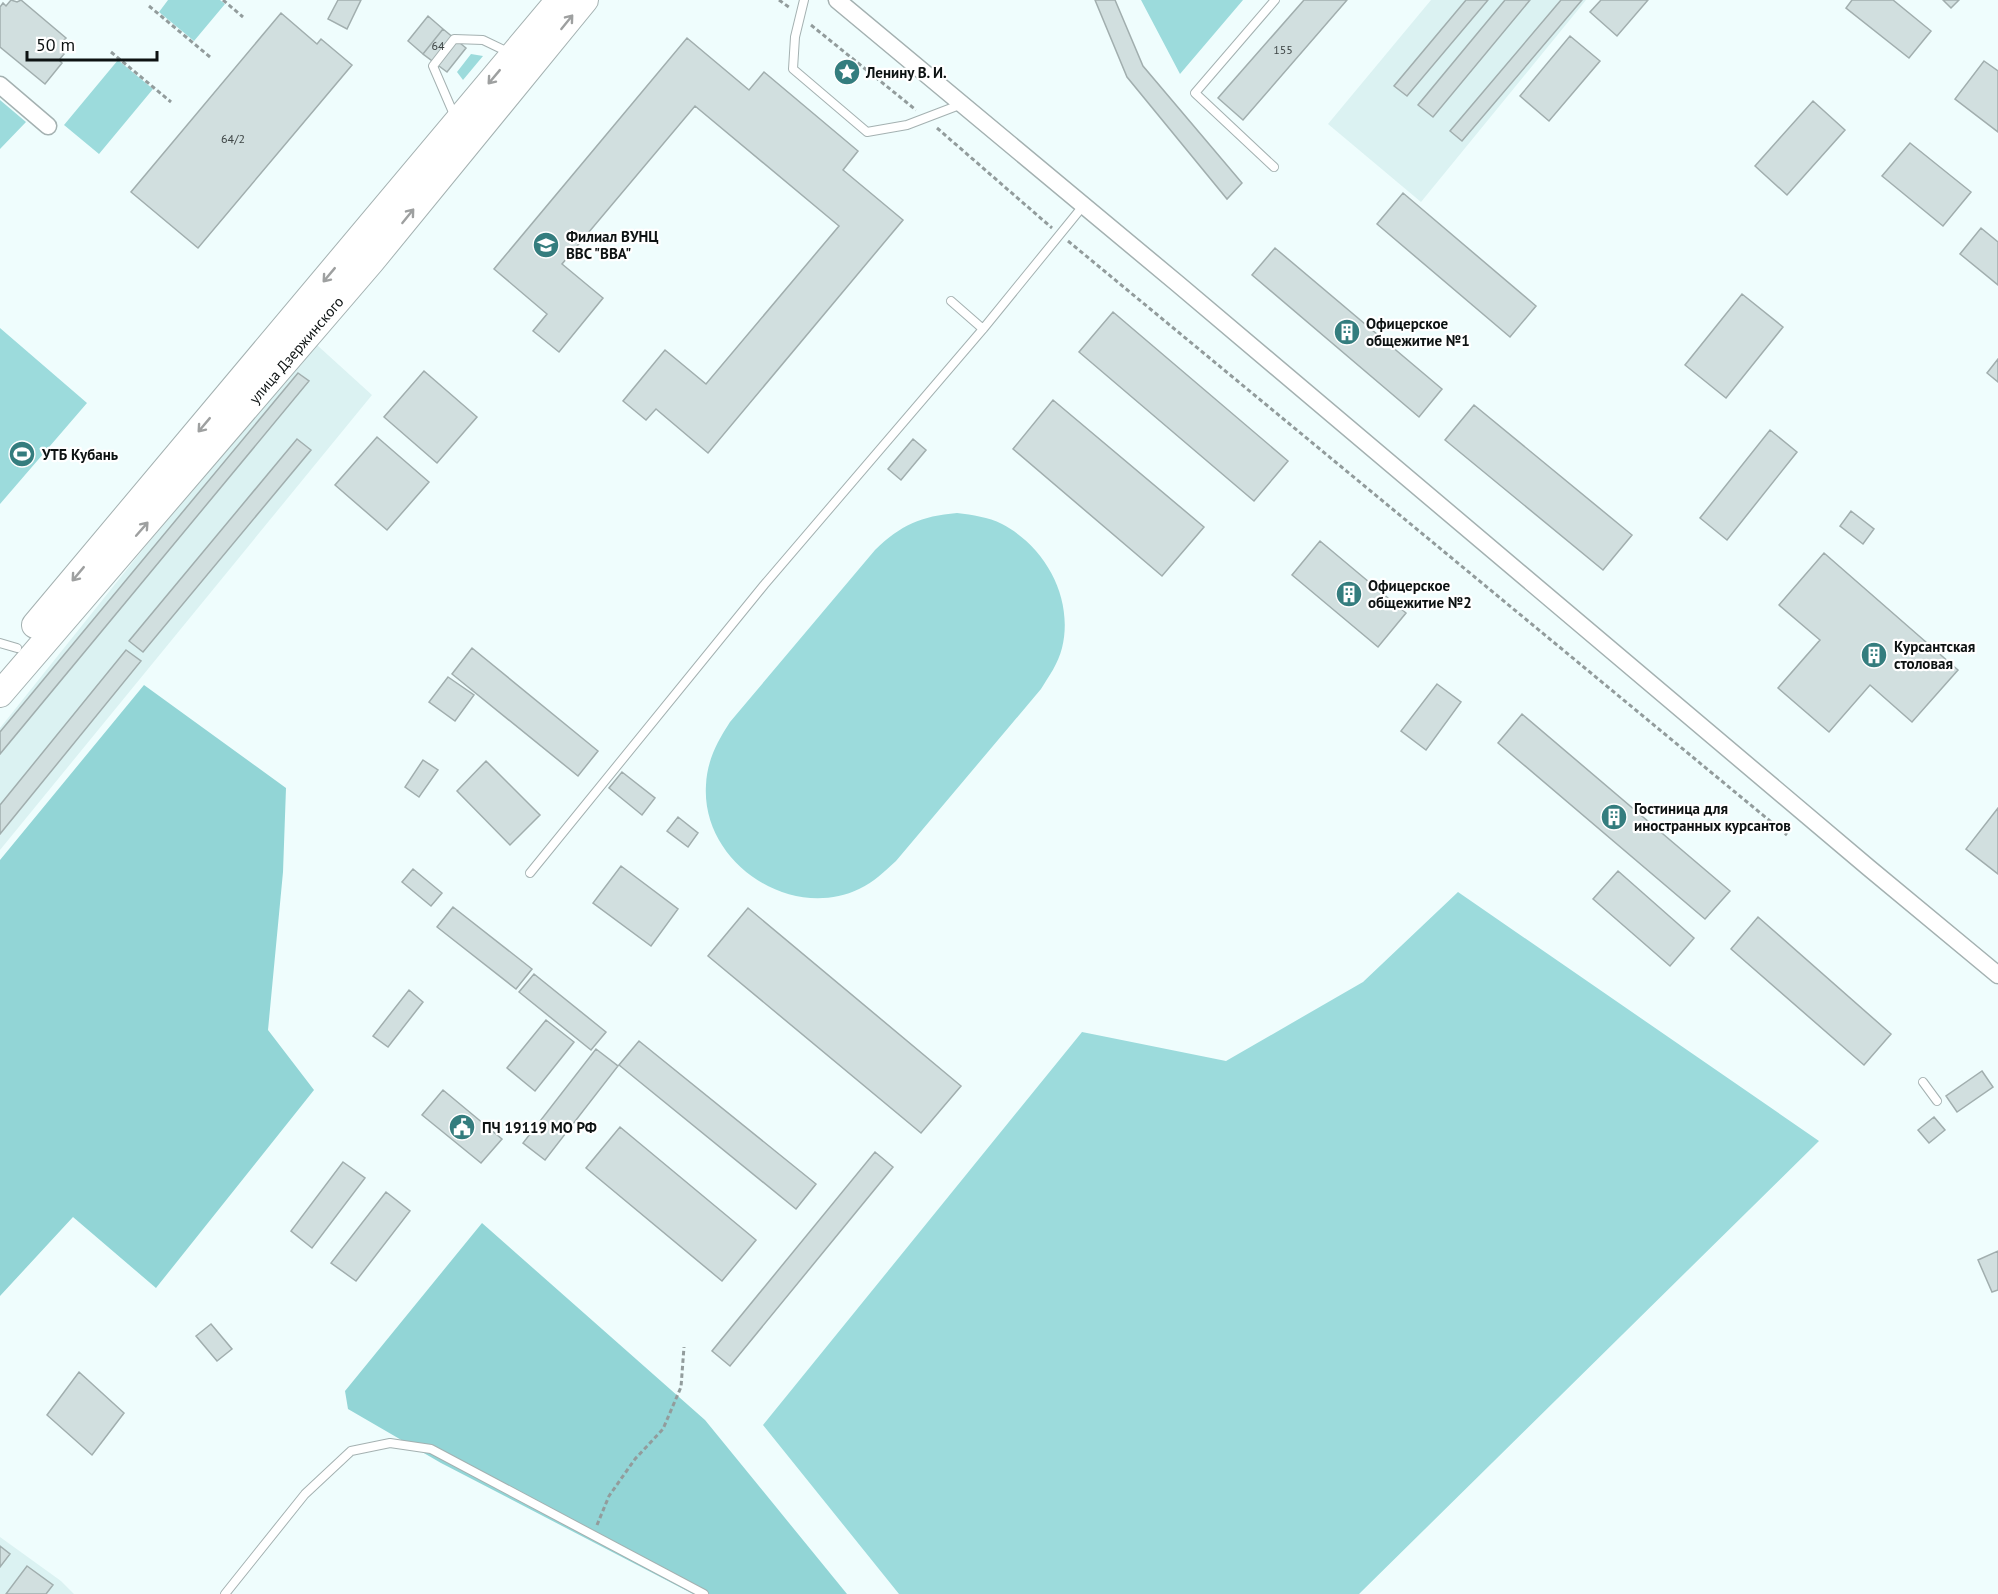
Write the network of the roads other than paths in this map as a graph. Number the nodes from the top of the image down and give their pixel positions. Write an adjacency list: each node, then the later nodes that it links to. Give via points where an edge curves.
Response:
1 (559, 0): 6 (main road, улица Дзержинского)
2 (585, 0): 13 (main road, улица Дзержинского, one-way to 2)
3 (804, 0): 8 (lane, via 795,37 793,69 867,132 907,125)
4 (837, 0): 8 (street)
5 (1275, 0): 11 (lane, via 1195,93)
6 (513, 54): 9 (main road, улица Дзержинского, one-way to 9); 9 (lane, via 483,40 454,39 433,66)
7 (0, 85): 10 (street)
8 (962, 104): 12 (street)
9 (457, 122): 13 (main road, улица Дзержинского)
10 (48, 126)
11 (1274, 167)
12 (1083, 207): 15 (lane); 20 (street)
13 (362, 254): 16 (main road, улица Дзержинского, one-way to 16); 18 (main road, улица Дзержинского, one-way to 13)
14 (951, 301): 15 (lane)
15 (983, 329): 19 (lane, via 764,585)
16 (8, 645): 17 (main road, улица Дзержинского)
17 (0, 668)
18 (0, 694)
19 (530, 873)
20 (1998, 975)
21 (1923, 1082): 22 (lane)
22 (1937, 1101)
23 (225, 1594): 24 (lane, via 305,1494 351,1450 390,1443 431,1449)
24 (704, 1594)

